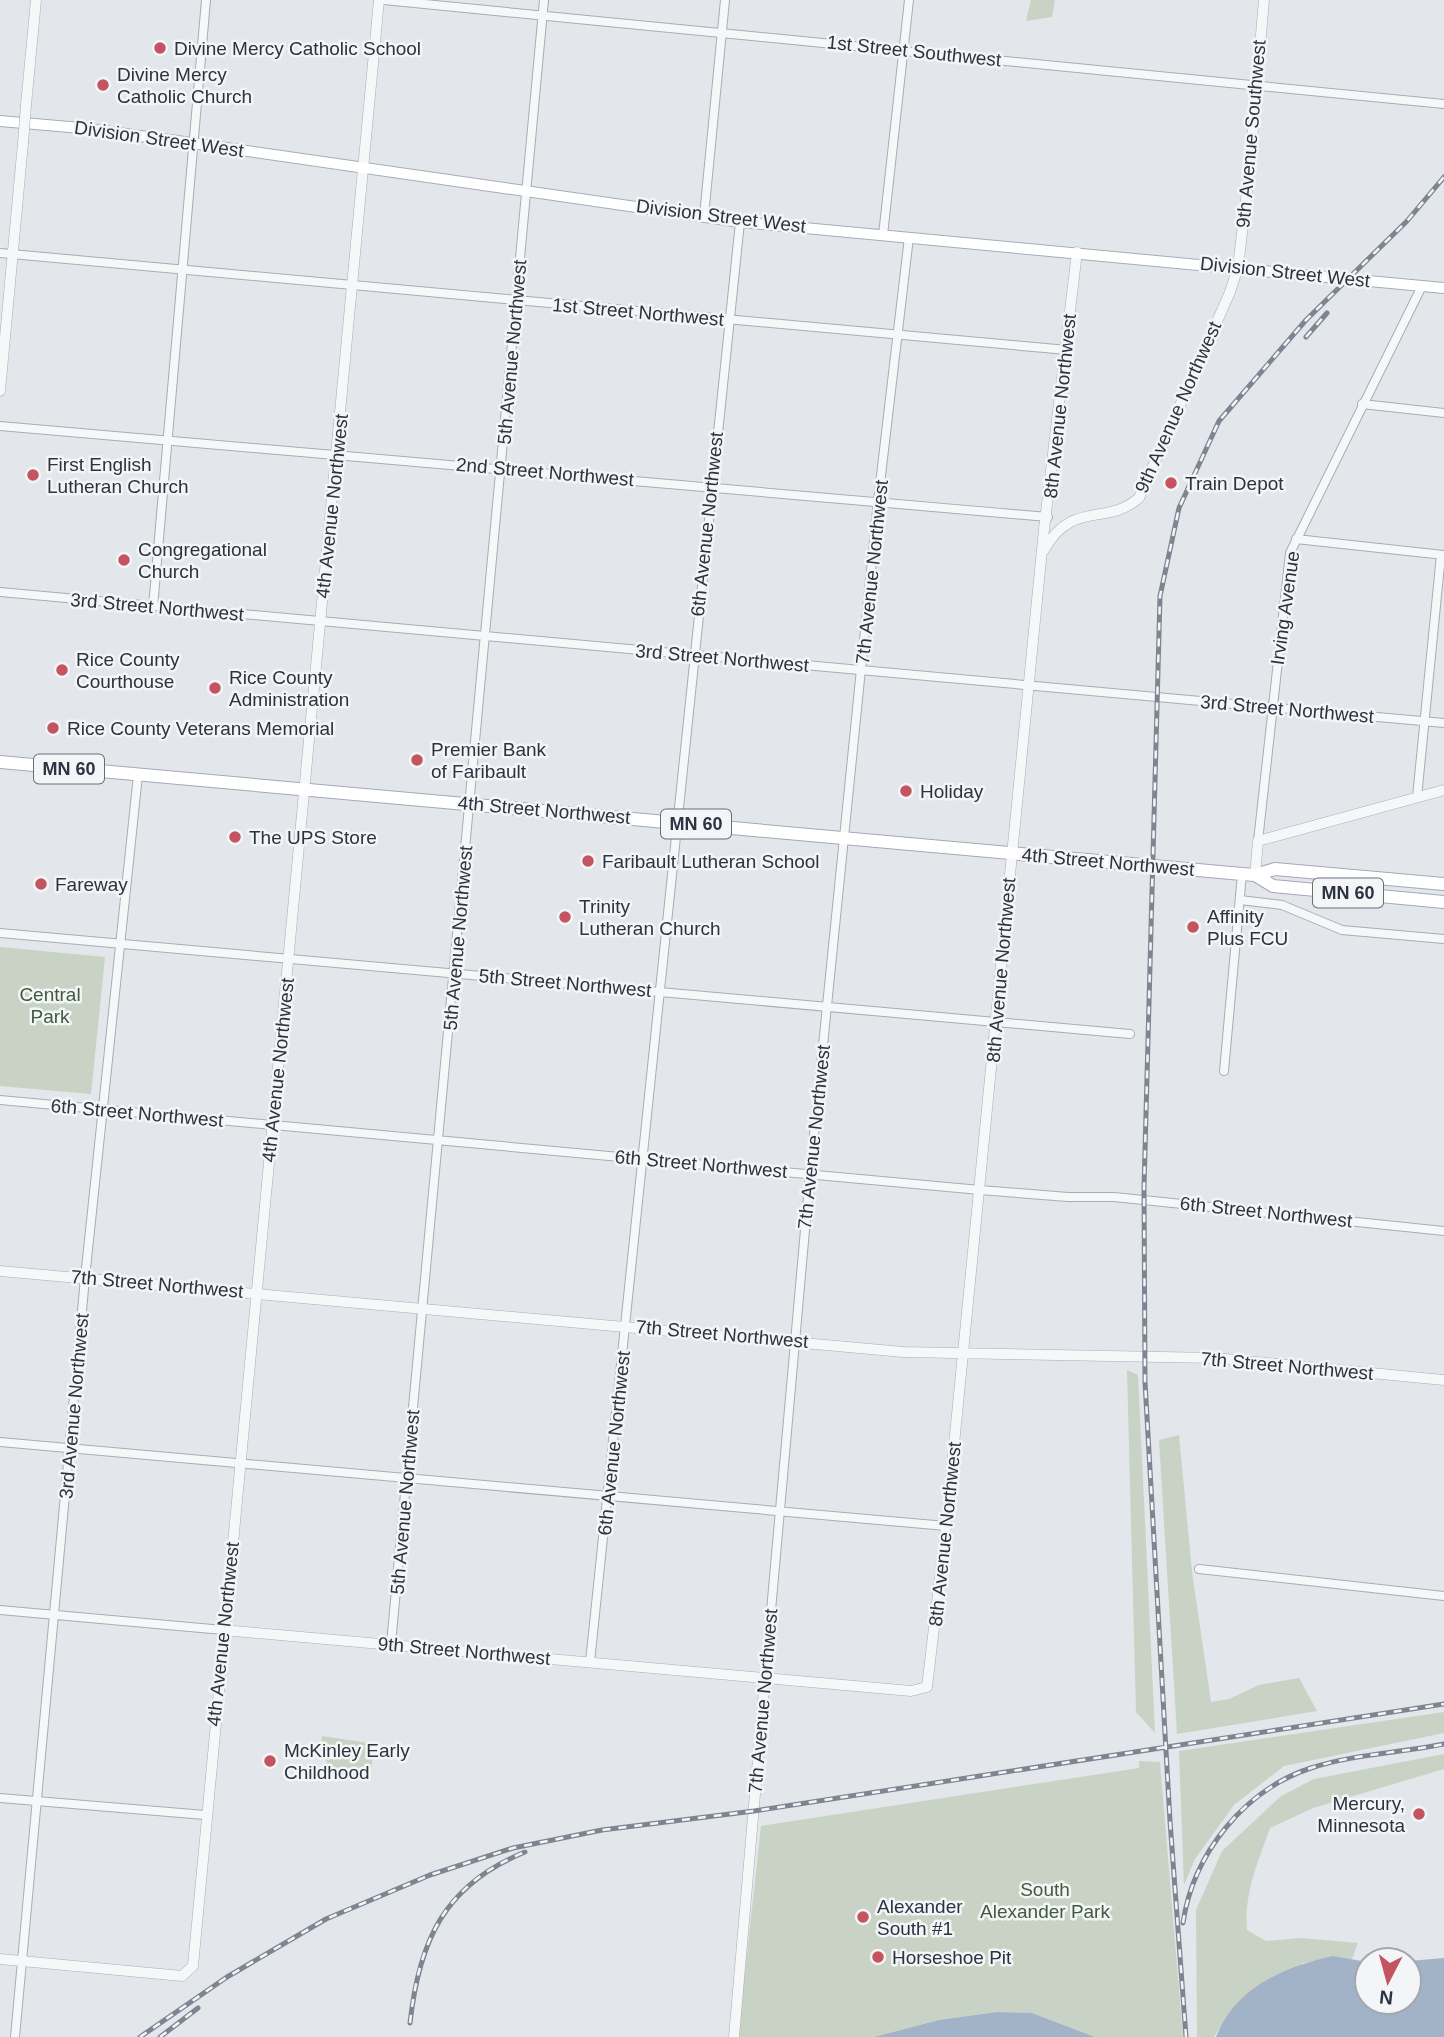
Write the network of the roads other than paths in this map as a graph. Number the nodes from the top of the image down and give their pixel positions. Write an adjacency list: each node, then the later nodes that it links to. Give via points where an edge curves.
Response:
1 (36, 0): 22 (street, bridge, via 23,143)
2 (206, 0): 14 (street)
3 (382, 0): 8 (street, 1st Street Southwest); 15 (street, 4th Avenue Northwest)
4 (544, 0): 8 (street, 5th Avenue Northwest)
5 (725, 0): 9 (street)
6 (909, 0): 10 (street)
7 (1264, 0): 11 (street, 9th Avenue Southwest)
8 (543, 16): 9 (street, 1st Street Southwest); 16 (street, 5th Avenue Northwest)
9 (722, 32): 10 (street, 1st Street Southwest); 17 (street)
10 (905, 50): 11 (street, 1st Street Southwest); 19 (street)
11 (1256, 84): 12 (street, 1st Street Southwest); 23 (street, 9th Avenue Southwest)
12 (1444, 104)
13 (0, 121): 14 (main road, Division Street West)
14 (192, 143): 15 (main road, Division Street West); 24 (street)
15 (365, 166): 16 (main road, Division Street West); 25 (street, 4th Avenue Northwest)
16 (527, 189): 17 (main road, Division Street West); 28 (street, 5th Avenue Northwest)
17 (704, 216): 18 (main road, Division Street West)
18 (740, 222): 19 (main road, Division Street West); 29 (street, 6th Avenue Northwest)
19 (883, 235): 20 (main road, Division Street West)
20 (909, 237): 21 (main road, Division Street West); 30 (street, 7th Avenue Northwest)
21 (1077, 252): 23 (main road, Division Street West); 31 (street, 8th Avenue Northwest)
22 (5, 253): 24 (street, 1st Street Northwest); 32 (street)
23 (1238, 267): 26 (main road, Division Street West); 41 (street, 9th Avenue Northwest, via 1144,489 1130,505)
24 (184, 271): 25 (street, 1st Street Northwest); 36 (street)
25 (353, 286): 28 (street, 1st Street Northwest); 37 (street, 4th Avenue Northwest)
26 (1422, 286): 27 (main road, Division Street West); 33 (street, Irving Avenue)
27 (1444, 288)
28 (516, 301): 29 (street, 1st Street Northwest); 38 (street, 5th Avenue Northwest)
29 (730, 321): 30 (street, 1st Street Northwest); 39 (street, 6th Avenue Northwest)
30 (899, 335): 31 (street, 1st Street Northwest); 40 (street, 7th Avenue Northwest)
31 (1067, 351): 42 (street, 8th Avenue Northwest)
32 (0, 391)
33 (1362, 404): 34 (street); 43 (street, Irving Avenue)
34 (1444, 413)
35 (0, 426): 36 (street, 2nd Street Northwest)
36 (169, 440): 37 (street, 2nd Street Northwest); 47 (street)
37 (337, 454): 38 (street, 2nd Street Northwest); 48 (street, 4th Avenue Northwest)
38 (502, 470): 39 (street, 2nd Street Northwest); 49 (street, 5th Avenue Northwest)
39 (710, 485): 40 (street, 2nd Street Northwest); 50 (street, 6th Avenue Northwest)
40 (878, 501): 42 (street, 2nd Street Northwest); 51 (street, 7th Avenue Northwest)
41 (1090, 515): 42 (street, 2nd Street Northwest); 44 (street, via 1062,526)
42 (1048, 517): 44 (street, 8th Avenue Northwest)
43 (1296, 539): 45 (street); 53 (street, Irving Avenue, via 1287,568)
44 (1042, 554): 52 (street, 8th Avenue Northwest)
45 (1443, 555): 54 (street)
46 (0, 592): 47 (street, 3rd Street Northwest)
47 (153, 607): 48 (street, 3rd Street Northwest)
48 (320, 621): 49 (street, 3rd Street Northwest); 58 (street, 4th Avenue Northwest)
49 (486, 636): 50 (street, 3rd Street Northwest); 61 (street, 5th Avenue Northwest)
50 (693, 655): 51 (street, 3rd Street Northwest); 62 (street, 6th Avenue Northwest)
51 (861, 671): 52 (street, 3rd Street Northwest); 63 (street, 7th Avenue Northwest)
52 (1028, 685): 53 (street, 3rd Street Northwest); 65 (street, 8th Avenue Northwest)
53 (1272, 707): 54 (street, 3rd Street Northwest); 64 (street, Irving Avenue)
54 (1424, 722): 55 (street, 3rd Street Northwest); 60 (street)
55 (1444, 723)
56 (0, 762): 57 (main road, 4th Street Northwest / MN 60)
57 (138, 775): 58 (main road, 4th Street Northwest / MN 60); 72 (street, 3rd Avenue Northwest)
58 (304, 789): 61 (main road, 4th Street Northwest / MN 60); 73 (street, 4th Avenue Northwest)
59 (1444, 790): 60 (street)
60 (1417, 797): 64 (street)
61 (471, 804): 62 (main road, 4th Street Northwest / MN 60); 74 (street, 5th Avenue Northwest)
62 (677, 822): 63 (main road, 4th Street Northwest / MN 60); 75 (street, 6th Avenue Northwest)
63 (845, 838): 65 (main road, 4th Street Northwest / MN 60); 76 (street, 7th Avenue Northwest)
64 (1258, 841): 66 (street, Irving Avenue)
65 (1012, 853): 66 (main road, 4th Street Northwest / MN 60); 77 (street, 8th Avenue Northwest)
66 (1248, 875): 67 (main road, MN 60, via 1275,869); 68 (street, Irving Avenue); 69 (main road, MN 60, via 1273,886)
67 (1444, 884)
68 (1240, 901): 71 (street, via 1282,905 1342,930); 79 (street, Irving Avenue)
69 (1444, 902)
70 (0, 933): 72 (street, 5th Street Northwest)
71 (1444, 939)
72 (120, 943): 73 (street, 5th Street Northwest); 81 (street, 3rd Avenue Northwest)
73 (289, 959): 74 (street, 5th Street Northwest); 82 (street, 4th Avenue Northwest)
74 (455, 972): 75 (street, 5th Street Northwest); 83 (street, 5th Avenue Northwest)
75 (660, 992): 76 (street, 5th Street Northwest); 84 (street, 6th Avenue Northwest)
76 (828, 1006): 77 (street, 5th Street Northwest); 85 (street, 7th Avenue Northwest)
77 (996, 1021): 78 (street, 5th Street Northwest); 86 (street, 8th Avenue Northwest)
78 (1130, 1034)
79 (1224, 1071)
80 (0, 1100): 81 (street, 6th Street Northwest)
81 (104, 1110): 82 (street, 6th Street Northwest); 89 (street, 3rd Avenue Northwest)
82 (272, 1125): 83 (street, 6th Street Northwest); 90 (street, 4th Avenue Northwest)
83 (439, 1140): 84 (street, 6th Street Northwest); 91 (street, 5th Avenue Northwest)
84 (643, 1159): 85 (street, 6th Street Northwest); 92 (street, 6th Avenue Northwest)
85 (810, 1174): 86 (street, 6th Street Northwest); 93 (street, 7th Avenue Northwest)
86 (980, 1190): 87 (street, 6th Street Northwest, via 1114,1197); 94 (street, 8th Avenue Northwest)
87 (1444, 1231)
88 (0, 1271): 89 (street, 7th Street Northwest)
89 (85, 1278): 90 (street, 7th Street Northwest); 97 (street, 3rd Avenue Northwest)
90 (254, 1293): 91 (street, 7th Street Northwest); 98 (street, 4th Avenue Northwest)
91 (423, 1307): 92 (street, 7th Street Northwest); 99 (street, 5th Avenue Northwest)
92 (626, 1325): 93 (street, 7th Street Northwest); 100 (street, 6th Avenue Northwest)
93 (794, 1341): 94 (street, 7th Street Northwest); 101 (street, 7th Avenue Northwest)
94 (963, 1354): 95 (street, 7th Street Northwest, via 1214,1358); 102 (street, 8th Avenue Northwest)
95 (1444, 1380)
96 (0, 1442): 97 (street)
97 (71, 1448): 98 (street); 106 (street, 3rd Avenue Northwest)
98 (239, 1462): 99 (street); 107 (street, 4th Avenue Northwest)
99 (408, 1476): 100 (street); 108 (street, 5th Avenue Northwest)
100 (608, 1494): 101 (street); 109 (street, 6th Avenue Northwest)
101 (779, 1509): 102 (street); 110 (street, 7th Avenue Northwest)
102 (946, 1526): 111 (street, 8th Avenue Northwest)
103 (1199, 1569): 104 (street)
104 (1444, 1596)
105 (0, 1610): 106 (street, 9th Street Northwest)
106 (56, 1615): 107 (street, 9th Street Northwest); 113 (street, 3rd Avenue Northwest)
107 (223, 1630): 108 (street, 9th Street Northwest); 114 (street, 4th Avenue Northwest)
108 (391, 1644): 109 (street, 9th Street Northwest)
109 (590, 1662): 110 (street, 9th Street Northwest)
110 (765, 1678): 111 (street, 9th Street Northwest, via 911,1691); 118 (street, 7th Avenue Northwest)
111 (927, 1687)
112 (0, 1798): 113 (street)
113 (36, 1801): 114 (street); 116 (street, 3rd Avenue Northwest)
114 (205, 1815): 116 (street, 4th Avenue Northwest, via 188,1973)
115 (0, 1959): 116 (street)
116 (20, 1960): 117 (street, 3rd Avenue Northwest)
117 (15, 2037)
118 (734, 2037)

